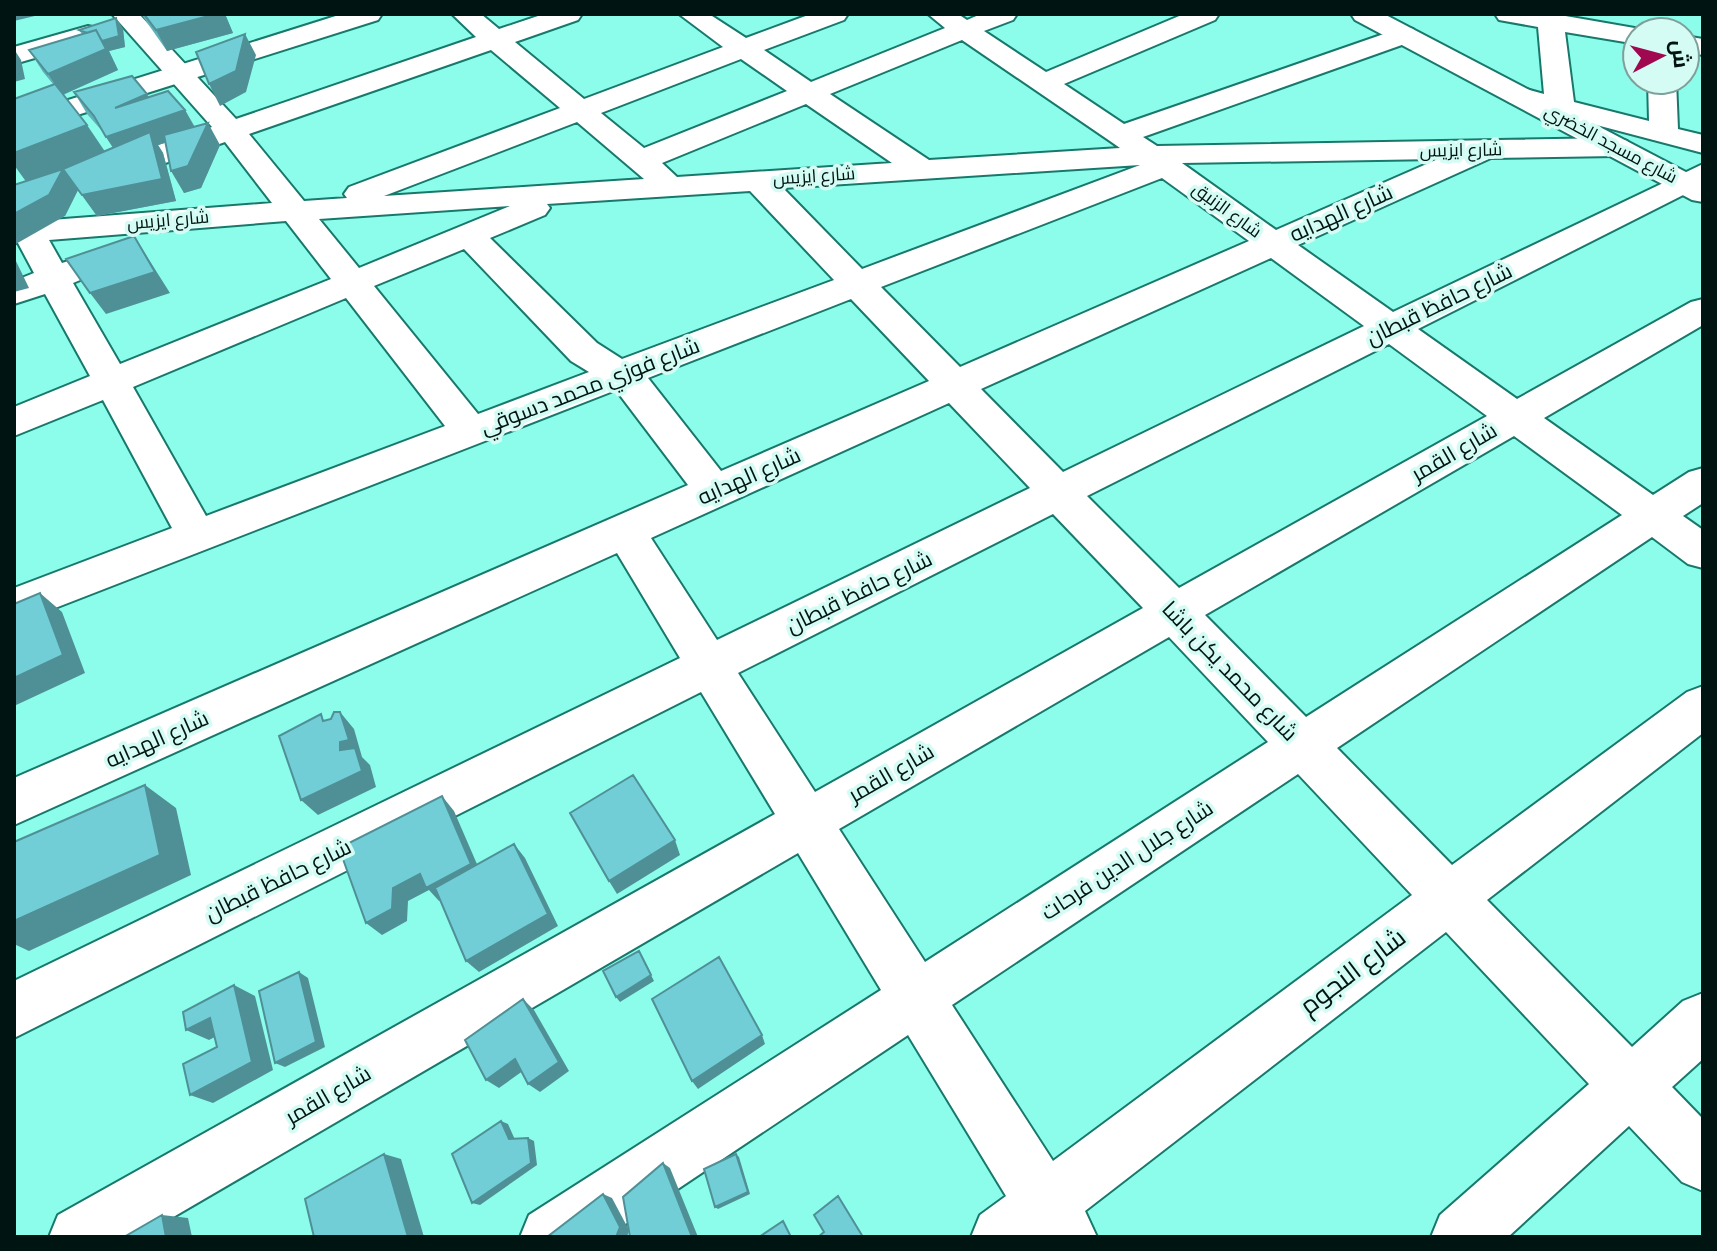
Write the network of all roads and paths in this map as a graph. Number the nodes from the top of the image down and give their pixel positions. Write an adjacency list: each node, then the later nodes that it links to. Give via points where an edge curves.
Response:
1 (369, 14): 17 (street)
2 (465, 14): 14 (street)
3 (569, 14): 14 (street)
4 (692, 14): 15 (street)
5 (835, 14): 15 (street)
6 (1004, 14): 12 (street)
7 (1206, 14): 18 (street)
8 (1508, 14): 11 (street)
9 (137, 16): 16 (street); 17 (street)
10 (1385, 21): 20 (street); 26 (street)
11 (1551, 21): 13 (street); 22 (street)
12 (953, 22): 18 (street, شارع الزنبق); 19 (street)
13 (1621, 33)
14 (496, 39): 23 (street); 25 (street)
15 (745, 50): 19 (street); 23 (street)
16 (14, 56)
17 (177, 74): 24 (street); 25 (street)
18 (1044, 83): 26 (street, شارع الزنبق)
19 (808, 93): 31 (street); 33 (street)
20 (1519, 96): 22 (street); 29 (street, شارع مسجد الخضري)
21 (1663, 96): 27 (street)
22 (1560, 107): 27 (street)
23 (583, 111): 31 (street); 39 (street)
24 (14, 126)
25 (231, 130): 36 (street); 39 (street)
26 (1120, 135): 32 (street, شارع الزنبق)
27 (1664, 135): 28 (street)
28 (1703, 144)
29 (1616, 147): 30 (street, شارع ايزيس); 35 (street, شارع مسجد الخضري)
30 (1484, 150): 32 (street, شارع ايزيس); 43 (street, شارع الهدايه)
31 (642, 160): 37 (street)
32 (1158, 161): 33 (street, شارع ايزيس); 43 (street, شارع الزنبق); 46 (street, شارع فوزي محمد دسوقي)
33 (921, 169): 34 (street, شارع ايزيس)
34 (758, 181): 37 (street, شارع ايزيس); 46 (street, شارع محمد يكن باشا)
35 (1697, 183): 49 (street, شارع حافظ قبطان)
36 (73, 184)
37 (673, 187): 38 (street, شارع ايزيس)
38 (566, 195): 39 (street, شارع ايزيس); 42 (street)
39 (309, 210): 41 (street, شارع ايزيس); 45 (street)
40 (23, 214): 41 (street, شارع ايزيس); 44 (street)
41 (219, 216): 44 (street)
42 (469, 235): 45 (street); 50 (street, via 584,352)
43 (1273, 243): 49 (street, شارع الزنبق); 52 (street, شارع الهدايه)
44 (52, 279): 47 (street); 51 (street)
45 (353, 282): 51 (street); 55 (street)
46 (857, 284): 50 (street, شارع فوزي محمد دسوقي); 52 (street, شارع محمد يكن باشا)
47 (14, 293)
48 (1703, 310): 53 (street, شارع القمر)
49 (1390, 328): 53 (street, شارع الزنبق); 58 (street, شارع حافظ قبطان)
50 (622, 374): 55 (street, شارع فوزي محمد دسوقي); 57 (street)
51 (110, 382): 54 (street); 61 (street)
52 (954, 385): 57 (street, شارع الهدايه); 58 (street, شارع محمد يكن باشا)
53 (1514, 418): 59 (street, شارع الزنبق); 64 (street, شارع القمر)
54 (14, 422)
55 (471, 432): 61 (street, شارع فوزي محمد دسوقي)
56 (1703, 483): 59 (street, شارع جلال الدين فرحات)
57 (715, 491): 60 (street, شارع الهدايه)
58 (1058, 493): 64 (street, شارع محمد يكن باشا); 65 (street, شارع حافظ قبطان)
59 (1652, 516): 62 (street, شارع الزنبق); 67 (street, شارع جلال الدين فرحات)
60 (625, 531): 65 (street); 68 (street, شارع الهدايه)
61 (196, 535): 63 (street, شارع فوزي محمد دسوقي)
62 (1703, 552)
63 (14, 606)
64 (1173, 612): 67 (street, شارع محمد يكن باشا); 69 (street, شارع القمر)
65 (709, 666): 69 (street); 72 (street, شارع حافظ قبطان)
66 (1703, 706): 70 (street, شارع النجوم)
67 (1302, 745): 70 (street, شارع محمد يكن باشا); 71 (street, شارع جلال الدين فرحات)
68 (14, 802)
69 (806, 821): 71 (street); 77 (street, شارع القمر)
70 (1450, 898): 74 (street, شارع محمد يكن باشا); 76 (street, شارع النجوم)
71 (917, 998): 76 (street); 78 (street, شارع جلال الدين فرحات)
72 (14, 1010)
73 (1703, 1021): 74 (street)
74 (1631, 1086): 75 (street, شارع محمد يكن باشا); 80 (street)
75 (1703, 1161)
76 (1056, 1221): 79 (street, شارع النجوم)
77 (80, 1237)
78 (551, 1237)
79 (1002, 1237)
80 (1462, 1237)

